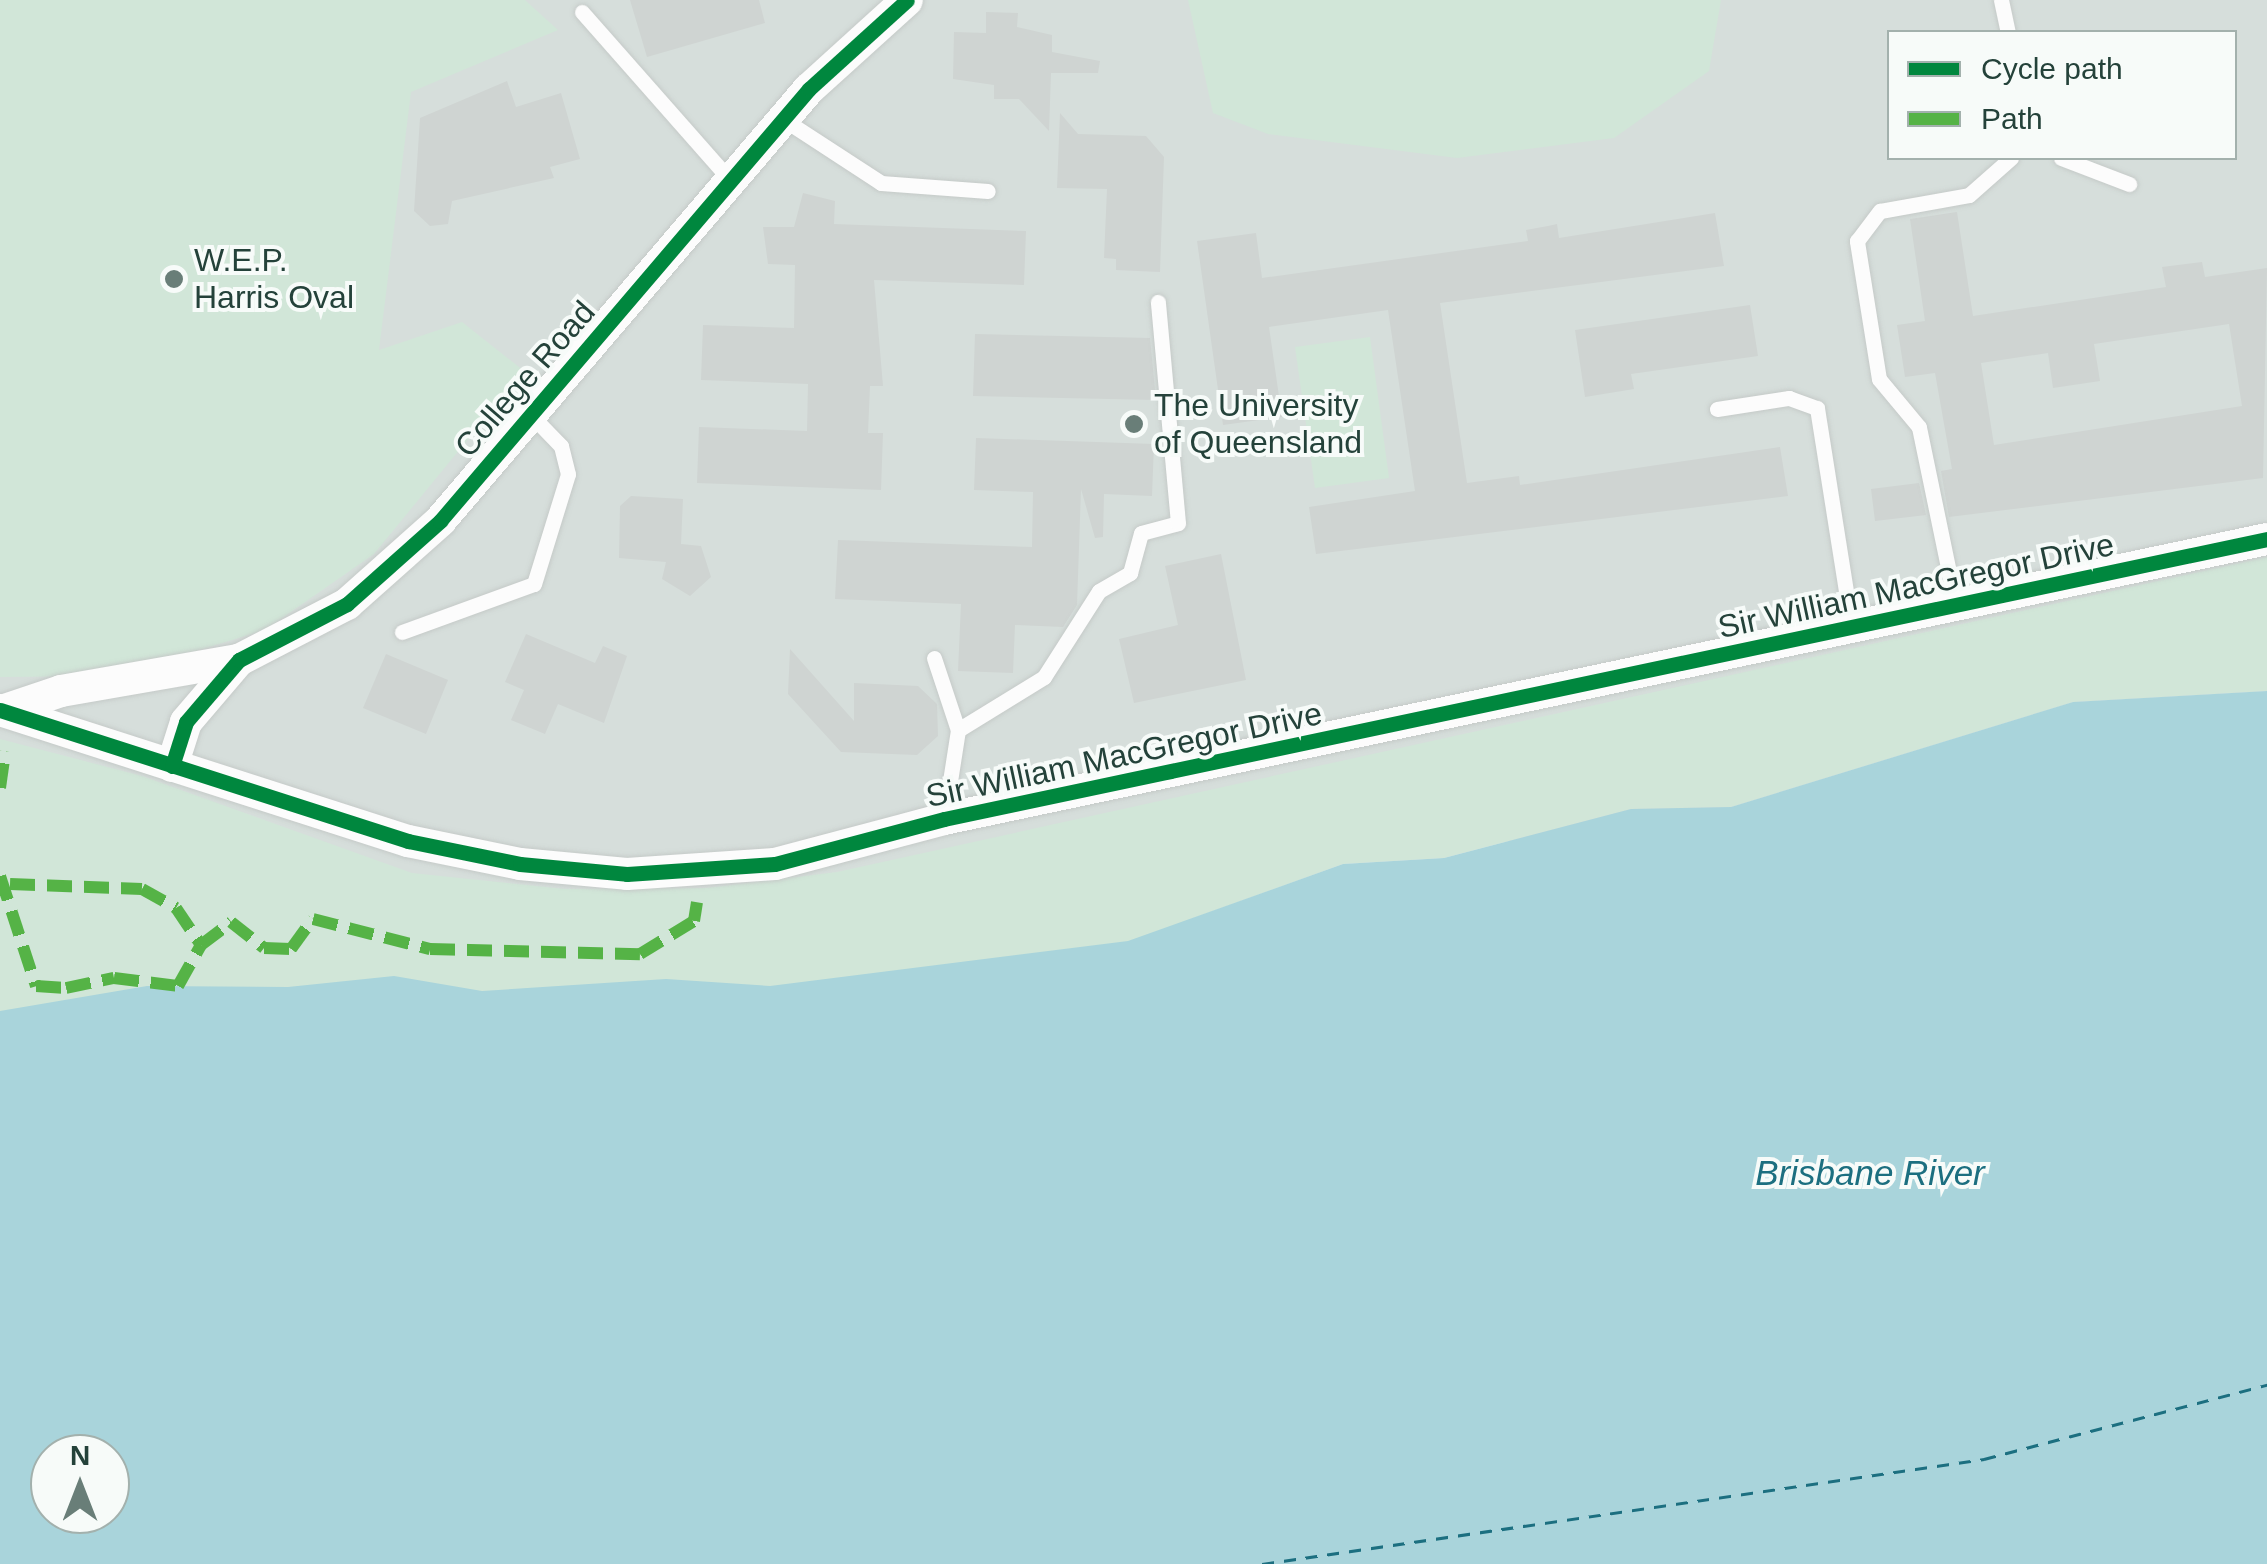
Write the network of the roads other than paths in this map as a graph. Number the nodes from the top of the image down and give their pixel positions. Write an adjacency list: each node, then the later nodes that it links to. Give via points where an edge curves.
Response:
1 (2001, 0): 4 (lane)
2 (896, 3): 5 (street, College Road)
3 (582, 12): 8 (lane)
4 (2008, 30)
5 (782, 119): 8 (street, College Road); 10 (lane, via 881,183)
6 (2008, 160): 15 (lane, via 1969,195 1880,212 1857,241 1879,380 1919,427)
7 (2065, 160): 9 (lane)
8 (730, 180): 13 (street, College Road)
9 (2129, 184)
10 (988, 191)
11 (1158, 302): 21 (lane, via 1178,523 1141,534 1130,573 1099,591 1044,677)
12 (1717, 408): 16 (lane, via 1789,398 1817,408)
13 (531, 415): 17 (lane, via 561,446 568,474 534,584); 19 (street, College Road, via 371,585)
14 (2267, 539): 15 (street, Sir William MacGregor Drive)
15 (1956, 606): 16 (street, Sir William MacGregor Drive)
16 (1852, 629): 23 (street, Sir William MacGregor Drive)
17 (402, 632)
18 (934, 658): 21 (lane)
19 (239, 660): 20 (street, College Road, via 61,691); 22 (street, College Road, via 186,722)
20 (1, 711): 22 (street, Sir William MacGregor Drive)
21 (958, 730): 23 (lane)
22 (172, 766): 23 (street, Sir William MacGregor Drive, via 408,841 627,874 775,864)
23 (944, 819)

